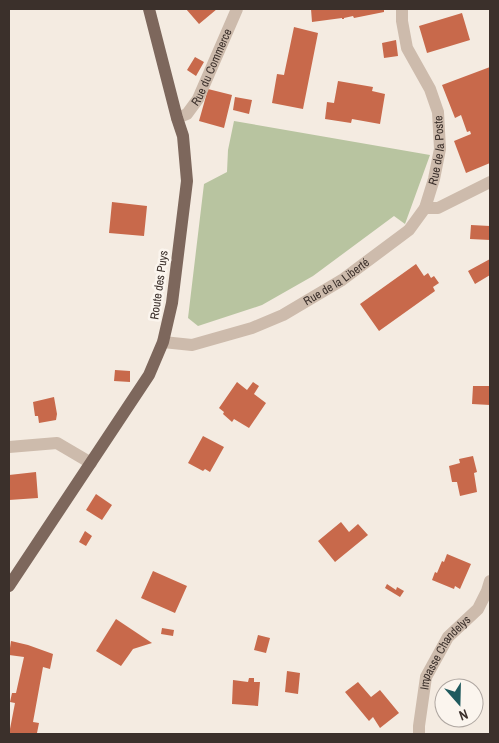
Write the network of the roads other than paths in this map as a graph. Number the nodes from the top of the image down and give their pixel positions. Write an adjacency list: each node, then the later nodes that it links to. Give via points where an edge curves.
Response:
1 (148, 9): 4 (main road, Route des Puys)
2 (237, 9): 4 (street, Rue du Commerce, via 198,99 187,114)
3 (402, 9): 6 (street, Rue de la Poste, via 407,48 438,112 440,150)
4 (177, 118): 7 (main road, Route des Puys, via 183,136 187,181 172,303)
5 (490, 182): 6 (street, via 438,208)
6 (425, 208): 7 (street, Rue de la Liberté, via 408,230 342,280 283,315 252,328 192,345)
7 (163, 342): 9 (main road, Route des Puys, via 149,375)
8 (9, 447): 9 (street, via 57,443)
9 (90, 463): 11 (main road, Route des Puys)
10 (490, 581): 12 (street, Impasse Chandelys, via 478,609 448,637 426,677)
11 (9, 586)
12 (419, 734)

